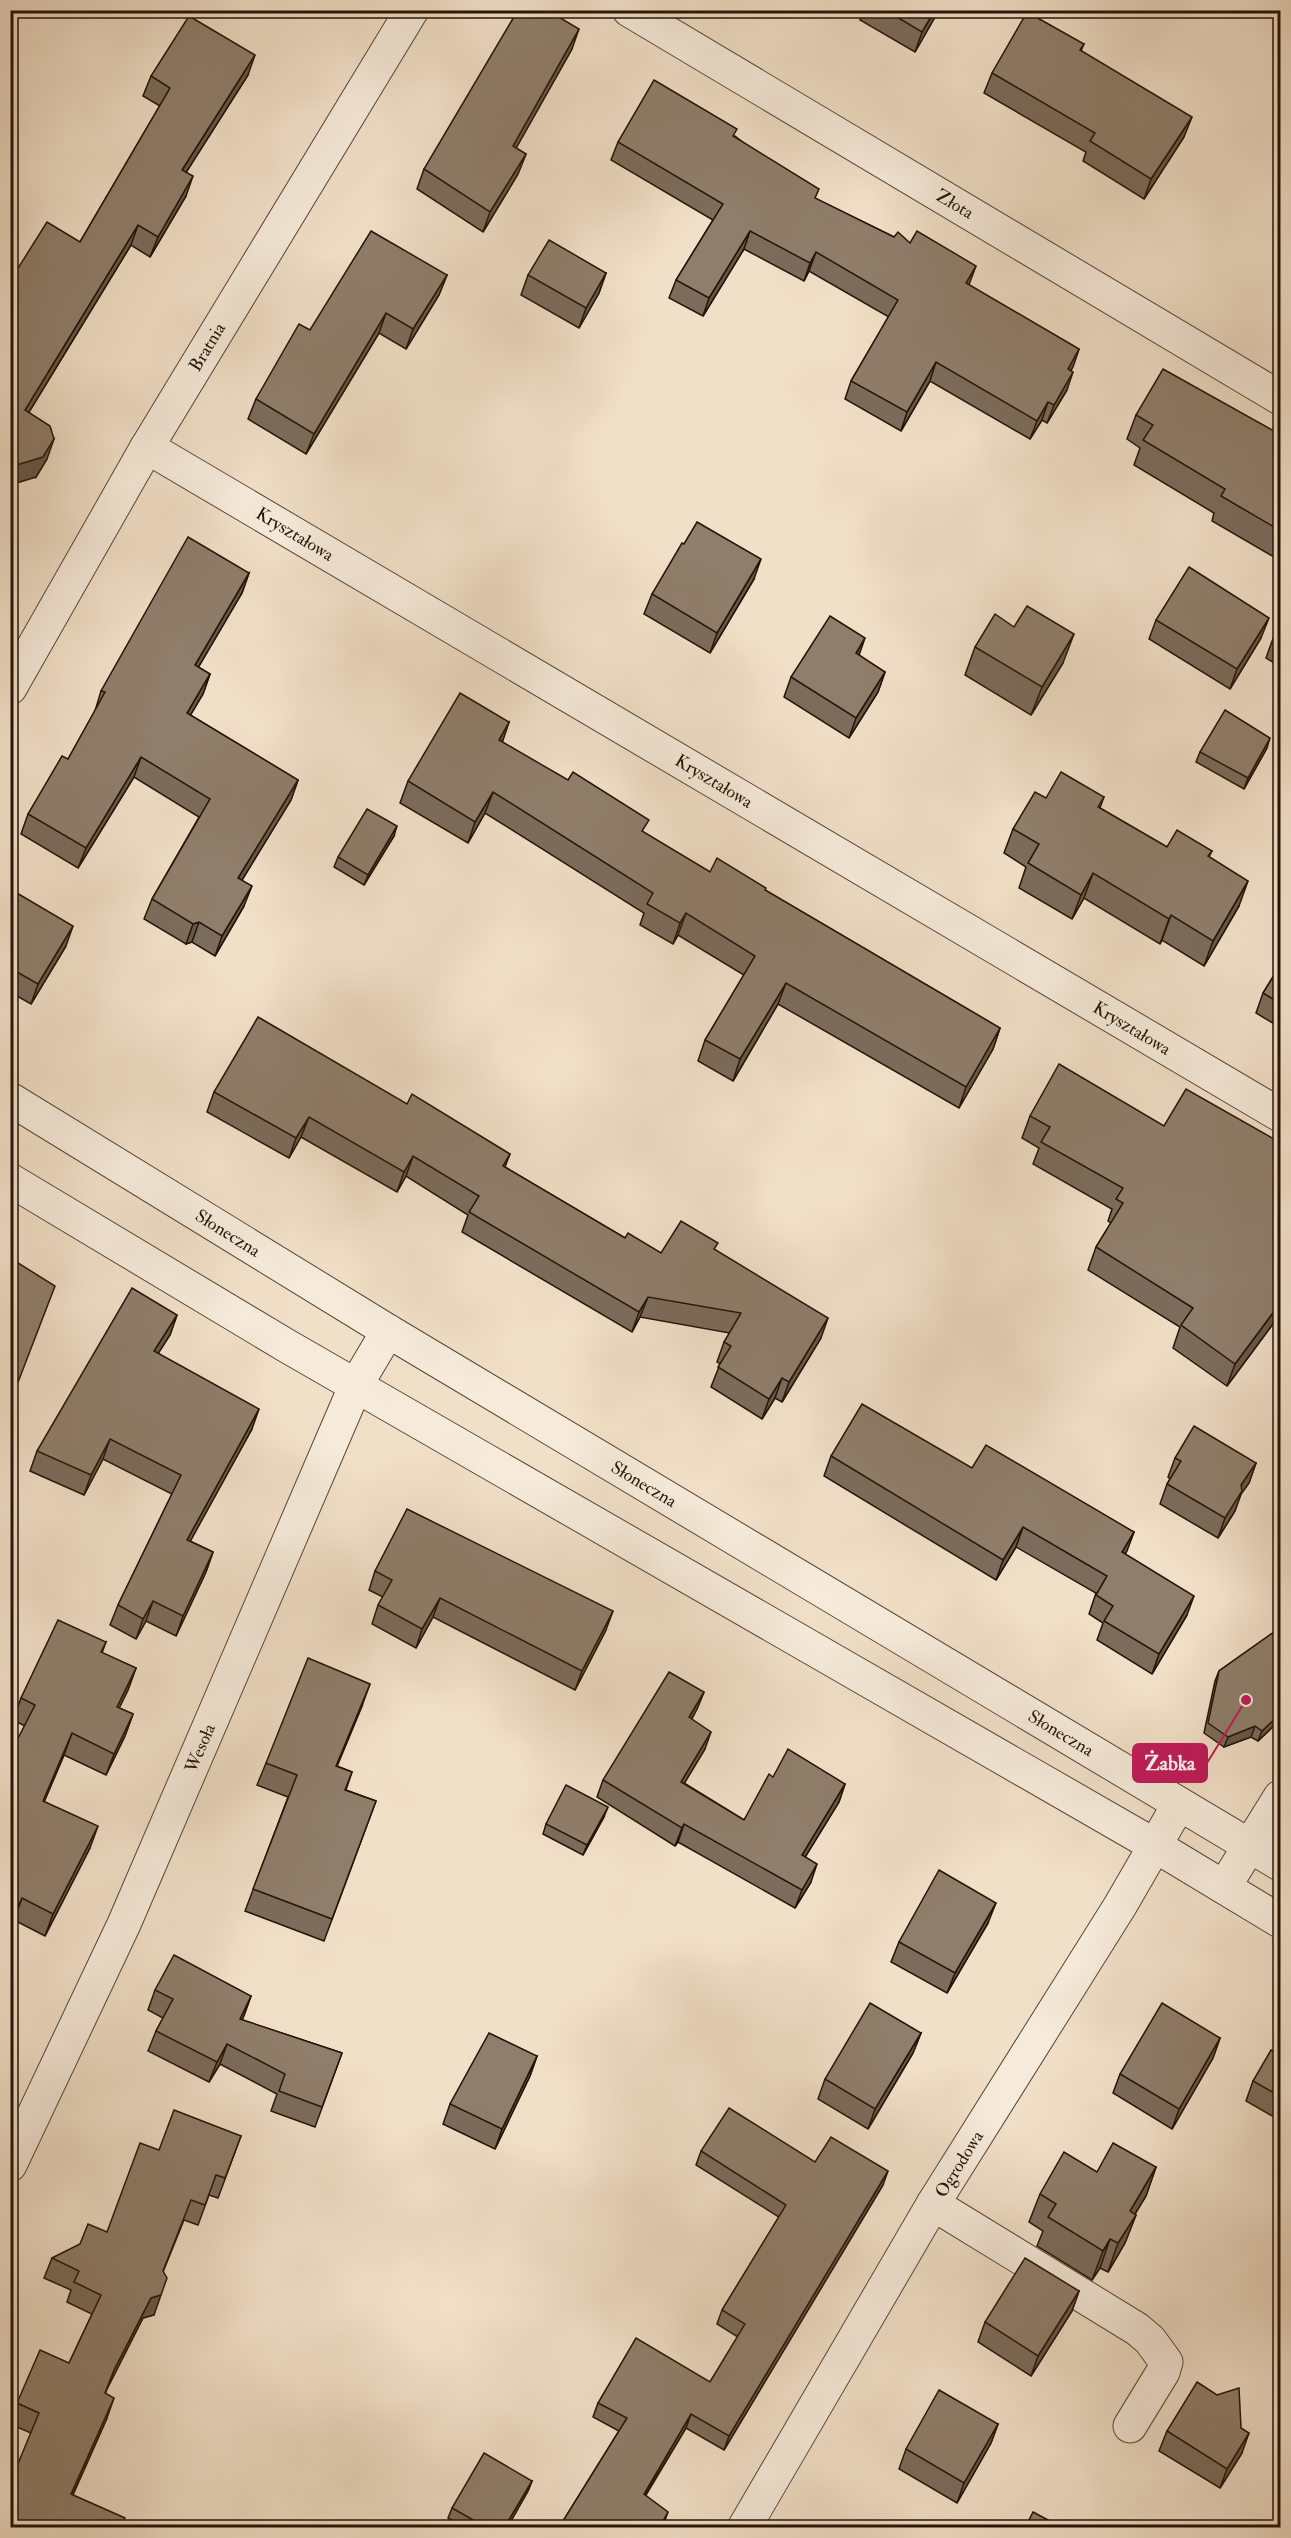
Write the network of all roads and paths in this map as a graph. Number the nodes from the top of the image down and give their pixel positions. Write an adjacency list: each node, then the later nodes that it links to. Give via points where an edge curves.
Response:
1 (412, 10): 4 (street, Bratnia)
2 (629, 10): 3 (street, Złota)
3 (1281, 398)
4 (147, 447): 5 (street, Bratnia); 7 (street, Kryształowa)
5 (10, 688)
6 (10, 1099): 9 (street, Słoneczna)
7 (1281, 1115)
8 (10, 1180): 10 (street)
9 (388, 1331): 10 (street, Wesoła); 12 (street, Słoneczna)
10 (356, 1385): 13 (street); 18 (street, Wesoła, via 124,1924)
11 (1281, 1797): 14 (street)
12 (1179, 1804): 13 (street, Ogrodowa); 14 (street, Słoneczna)
13 (1154, 1845): 16 (street); 19 (street, Ogrodowa, via 1120,1906)
14 (1249, 1845): 15 (street, Słoneczna); 16 (street)
15 (1281, 1864)
16 (1224, 1887): 17 (street)
17 (1281, 1922)
18 (10, 2165)
19 (933, 2204): 20 (street, via 1137,2328 1150,2340 1166,2362 1164,2372); 21 (street, Ogrodowa)
20 (1130, 2426)
21 (744, 2528)

